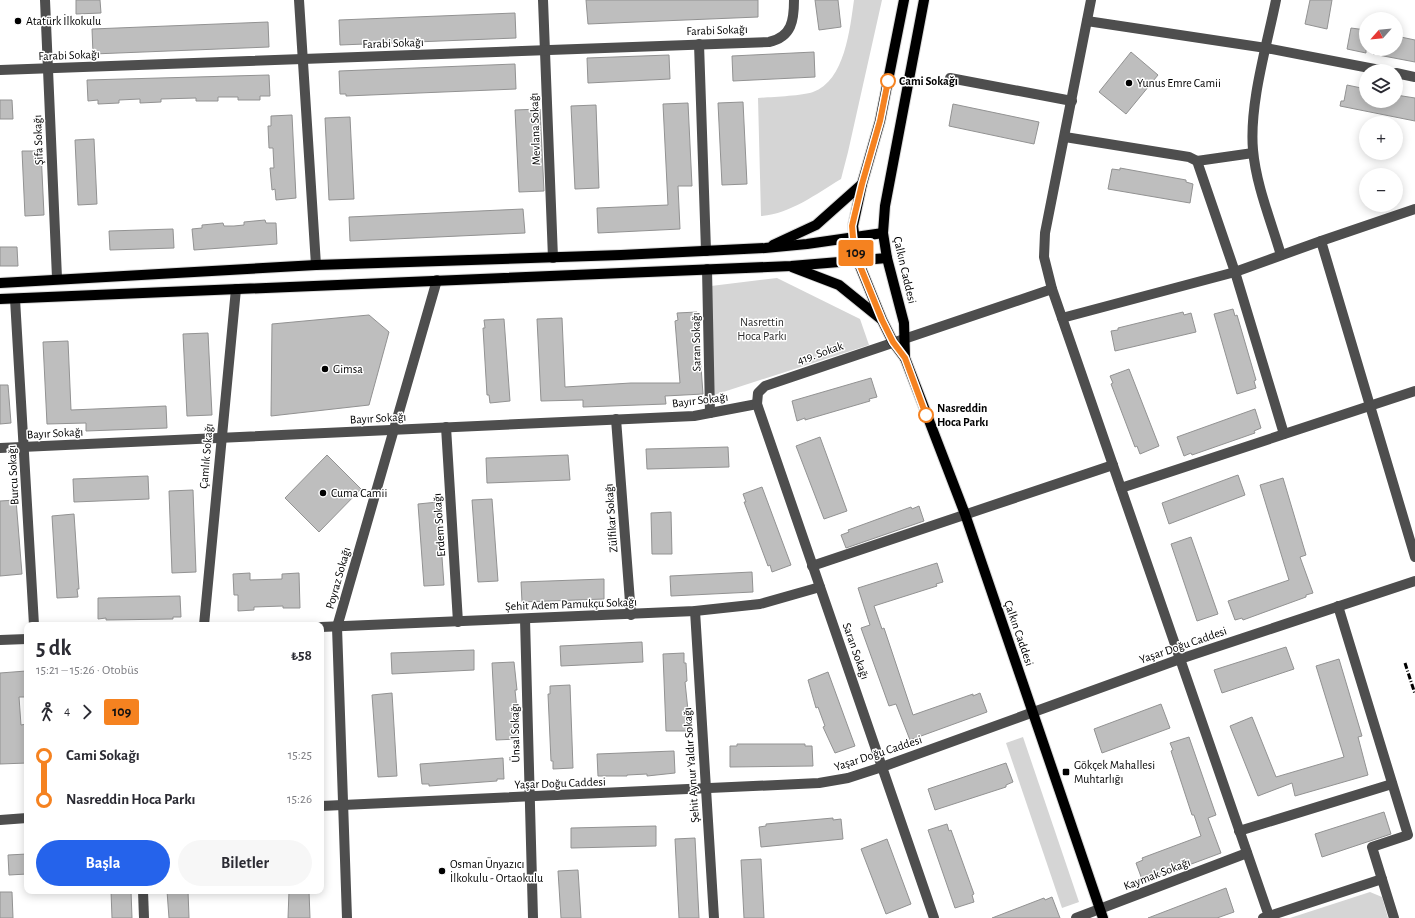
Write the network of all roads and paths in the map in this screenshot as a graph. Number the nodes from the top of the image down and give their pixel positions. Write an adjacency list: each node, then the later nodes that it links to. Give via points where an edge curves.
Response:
1 (46, 0): 15 (street, Şifa Sokağı)
2 (299, 0): 13 (street)
3 (543, 0): 12 (street, Mevlana Sokağı)
4 (794, 0): 10 (street, Farabi Sokağı, via 794,20 785,35 769,42)
5 (904, 0): 24 (main road, Çalkın Caddesi, via 880,121)
6 (924, 0): 26 (main road, Çalkın Caddesi, via 885,206)
7 (1091, 0): 9 (street)
8 (1276, 0): 11 (street)
9 (1087, 21): 11 (street); 20 (street)
10 (699, 44): 12 (street, Farabi Sokağı); 30 (street)
11 (1266, 48): 14 (street); 22 (street, via 1253,123)
12 (545, 50): 13 (street, Farabi Sokağı); 32 (street, Mevlana Sokağı)
13 (303, 59): 15 (street, Farabi Sokağı); 35 (street)
14 (1359, 66)
15 (48, 68): 16 (street, Farabi Sokağı); 39 (street, Şifa Sokağı)
16 (0, 70)
17 (1403, 74): 18 (street)
18 (1415, 77)
19 (950, 78): 20 (street)
20 (1072, 101): 21 (street)
21 (1065, 137): 23 (street, via 1189,157); 43 (street, via 1044,241 1044,257)
22 (1253, 153): 23 (street); 31 (street)
23 (1197, 161): 38 (street)
24 (862, 184): 27 (main road, Çalkın Caddesi, via 852,226); 29 (main road, via 816,225)
25 (1415, 208): 28 (street)
26 (883, 233): 27 (main road); 33 (main road, Çalkın Caddesi)
27 (853, 237): 29 (main road); 34 (main road, Çalkın Caddesi)
28 (1321, 241): 31 (street); 54 (street)
29 (765, 248): 30 (main road)
30 (706, 251): 32 (main road)
31 (1281, 255): 38 (street)
32 (553, 258): 35 (main road)
33 (887, 258): 34 (main road); 48 (main road, Çalkın Caddesi, via 904,323)
34 (858, 261): 36 (main road); 47 (main road, Çalkın Caddesi)
35 (316, 265): 39 (main road)
36 (791, 266): 37 (main road); 47 (main road, Çalkın Caddesi, via 839,285)
37 (707, 269): 40 (main road); 55 (street, Saran Sokağı)
38 (1235, 272): 46 (street); 59 (street)
39 (57, 278): 41 (main road)
40 (437, 280): 42 (main road); 58 (street, Poyraz Sokağı)
41 (0, 283)
42 (236, 289): 45 (main road); 60 (street, Çamlık Sokağı)
43 (1052, 289): 46 (street); 48 (street, 419. Sokak)
44 (0, 299): 45 (main road)
45 (15, 299): 61 (street, Burcu Sokağı)
46 (1062, 318): 63 (street)
47 (882, 320): 49 (main road, Çalkın Caddesi)
48 (905, 338): 49 (street, 419. Sokak); 50 (main road, Çalkın Caddesi)
49 (893, 342): 50 (main road, Çalkın Caddesi); 52 (street, 419. Sokak, via 765,386)
50 (905, 358): 65 (main road, Çalkın Caddesi)
51 (1415, 391): 54 (street)
52 (758, 393): 53 (street, Saran Sokağı)
53 (756, 404): 55 (street, Bayır Sokağı); 67 (street, Saran Sokağı)
54 (1370, 406): 59 (street); 66 (street)
55 (710, 413): 56 (street, Bayır Sokağı)
56 (616, 419): 57 (street, Bayır Sokağı); 72 (street, Zülfikar Sokağı)
57 (446, 427): 58 (street, Bayır Sokağı); 76 (street, Erdem Sokağı)
58 (394, 430): 60 (street, Bayır Sokağı); 78 (street, Poyraz Sokağı)
59 (1284, 434): 64 (street)
60 (221, 438): 61 (street, Bayır Sokağı); 75 (street, Çamlık Sokağı)
61 (24, 447): 62 (street, Bayır Sokağı); 74 (street, Burcu Sokağı)
62 (0, 448)
63 (1113, 465): 64 (street); 65 (street)
64 (1121, 488): 81 (street)
65 (965, 514): 67 (street); 82 (main road, Çalkın Caddesi)
66 (1415, 557)
67 (812, 566): 69 (street, Saran Sokağı)
68 (1415, 581): 70 (street, Yaşar Doğu Caddesi)
69 (820, 587): 71 (street, Şehit Adem Pamukçu Sokağı, via 760,604); 83 (street, Saran Sokağı)
70 (1338, 606): 81 (street, Yaşar Doğu Caddesi); 84 (street)
71 (695, 611): 72 (street, Şehit Adem Pamukçu Sokağı); 85 (street, Şehit Aynur Yaldır Sokağı)
72 (631, 615): 73 (street, Şehit Adem Pamukçu Sokağı)
73 (525, 619): 76 (street, Şehit Adem Pamukçu Sokağı); 86 (street, Ünsal Sokağı)
74 (34, 622)
75 (204, 622)
76 (458, 622): 78 (street, Şehit Adem Pamukçu Sokağı)
77 (324, 627): 78 (street, Şehit Adem Pamukçu Sokağı)
78 (337, 627): 87 (street, Poyraz Sokağı)
79 (24, 639): 80 (street)
80 (0, 640)
81 (1180, 659): 82 (street, Yaşar Doğu Caddesi); 91 (street)
82 (1033, 712): 83 (street, Yaşar Doğu Caddesi); 95 (main road, Çalkın Caddesi)
83 (882, 767): 85 (street, Yaşar Doğu Caddesi, via 834,782); 101 (street, Saran Sokağı)
84 (1392, 784): 91 (street); 93 (street, via 1408,835 1372,847)
85 (705, 789): 86 (street, Yaşar Doğu Caddesi); 100 (street, Şehit Aynur Yaldır Sokağı)
86 (529, 797): 87 (street, Yaşar Doğu Caddesi); 99 (street, Ünsal Sokağı)
87 (343, 805): 88 (street, Yaşar Doğu Caddesi); 98 (street, Poyraz Sokağı)
88 (324, 806)
89 (24, 818): 90 (street)
90 (0, 820)
91 (1239, 831): 92 (street)
92 (1247, 853): 95 (street, Kaymak Sokağı); 96 (street)
93 (1382, 879): 96 (street); 103 (street)
94 (143, 894): 97 (street)
95 (1102, 914): 102 (street, Kaymak Sokağı)
96 (1266, 917)
97 (144, 918)
98 (347, 918)
99 (533, 918)
100 (714, 918)
101 (934, 918)
102 (1076, 918)
103 (1394, 918)

